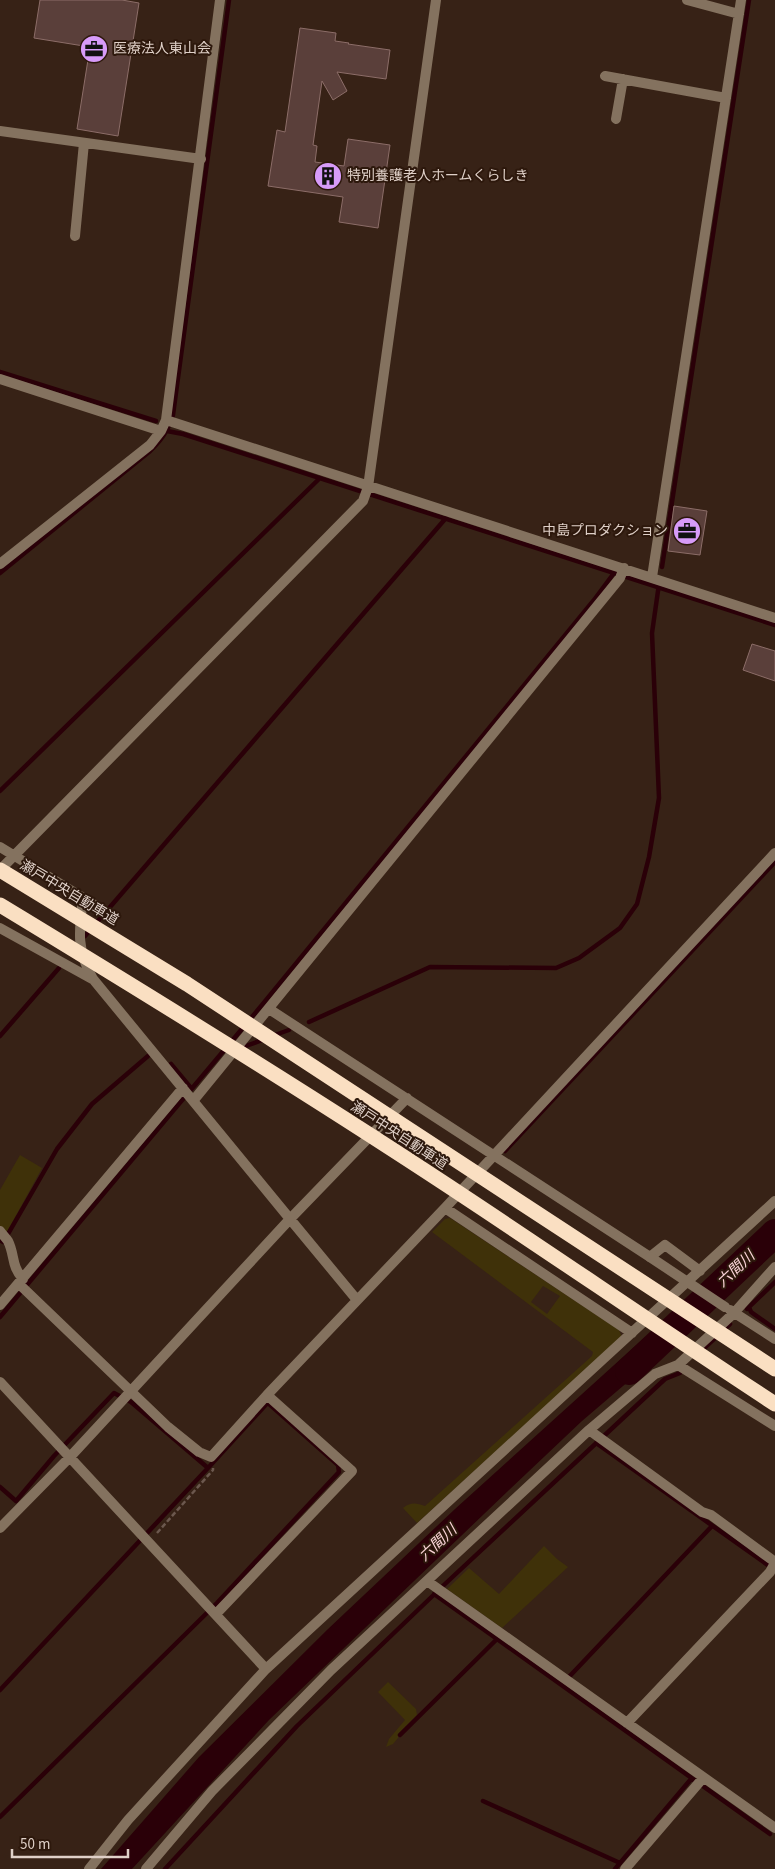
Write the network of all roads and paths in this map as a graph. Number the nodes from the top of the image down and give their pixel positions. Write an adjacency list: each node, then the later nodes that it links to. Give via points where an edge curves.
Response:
1 (220, 0): 12 (street)
2 (436, 0): 17 (street)
3 (687, 0): 5 (street)
4 (741, 0): 5 (street)
5 (739, 14): 8 (street)
6 (605, 76): 7 (street)
7 (623, 79): 8 (street); 9 (street)
8 (726, 98): 20 (street)
9 (616, 119)
10 (0, 132): 11 (street)
11 (84, 143): 12 (street); 13 (street)
12 (201, 159): 15 (street)
13 (75, 236)
14 (0, 379): 16 (street)
15 (170, 422): 16 (street); 17 (street)
16 (161, 431): 18 (street, via 150,445)
17 (367, 491): 19 (street); 24 (street, via 363,501)
18 (0, 564)
19 (622, 573): 20 (street); 31 (street)
20 (652, 577): 21 (street)
21 (775, 618)
22 (0, 848): 24 (street)
23 (775, 853): 34 (street)
24 (14, 856): 25 (street); 26 (street)
25 (0, 870): 49 (highway, 瀬戸中央自動車道, bridge, via 188,984)
26 (83, 898): 28 (street); 30 (street, via 79,934 84,964)
27 (0, 905): 53 (highway, 瀬戸中央自動車道, bridge, via 175,1011 448,1186)
28 (98, 907)
29 (0, 928): 30 (street)
30 (93, 979): 32 (street)
31 (269, 1009): 32 (street); 33 (street)
32 (187, 1094): 37 (street); 42 (street)
33 (407, 1098): 34 (street); 37 (street)
34 (494, 1154): 36 (street); 39 (street)
35 (775, 1201): 41 (street)
36 (445, 1208): 43 (street); 46 (street)
37 (290, 1219): 43 (street); 51 (street)
38 (4, 1236): 42 (street)
39 (650, 1258): 41 (street, via 665,1245); 45 (street, bridge)
40 (775, 1267): 45 (street)
41 (700, 1271): 46 (street)
42 (22, 1285): 44 (street); 51 (street)
43 (357, 1300): 52 (street)
44 (0, 1305)
45 (730, 1310): 47 (street); 48 (street)
46 (632, 1333): 63 (street)
47 (775, 1339)
48 (678, 1365): 54 (street); 55 (street, via 655,1374)
49 (775, 1369)
50 (0, 1382): 56 (street)
51 (126, 1396): 52 (street, via 199,1452 211,1457); 56 (street)
52 (270, 1397): 62 (street, via 352,1471)
53 (775, 1404)
54 (775, 1426)
55 (597, 1435): 60 (street, via 702,1512 711,1515); 61 (street)
56 (64, 1450): 58 (street); 59 (street)
57 (213, 1467): 59 (path)
58 (0, 1528)
59 (146, 1538): 62 (street)
60 (773, 1566): 64 (street)
61 (430, 1584): 64 (street); 68 (street, via 332,1670 212,1791)
62 (213, 1610): 63 (street)
63 (266, 1669): 67 (street, via 128,1820)
64 (627, 1723): 65 (street)
65 (700, 1782): 66 (street); 69 (street)
66 (775, 1828)
67 (89, 1869)
68 (146, 1869)
69 (625, 1869)

